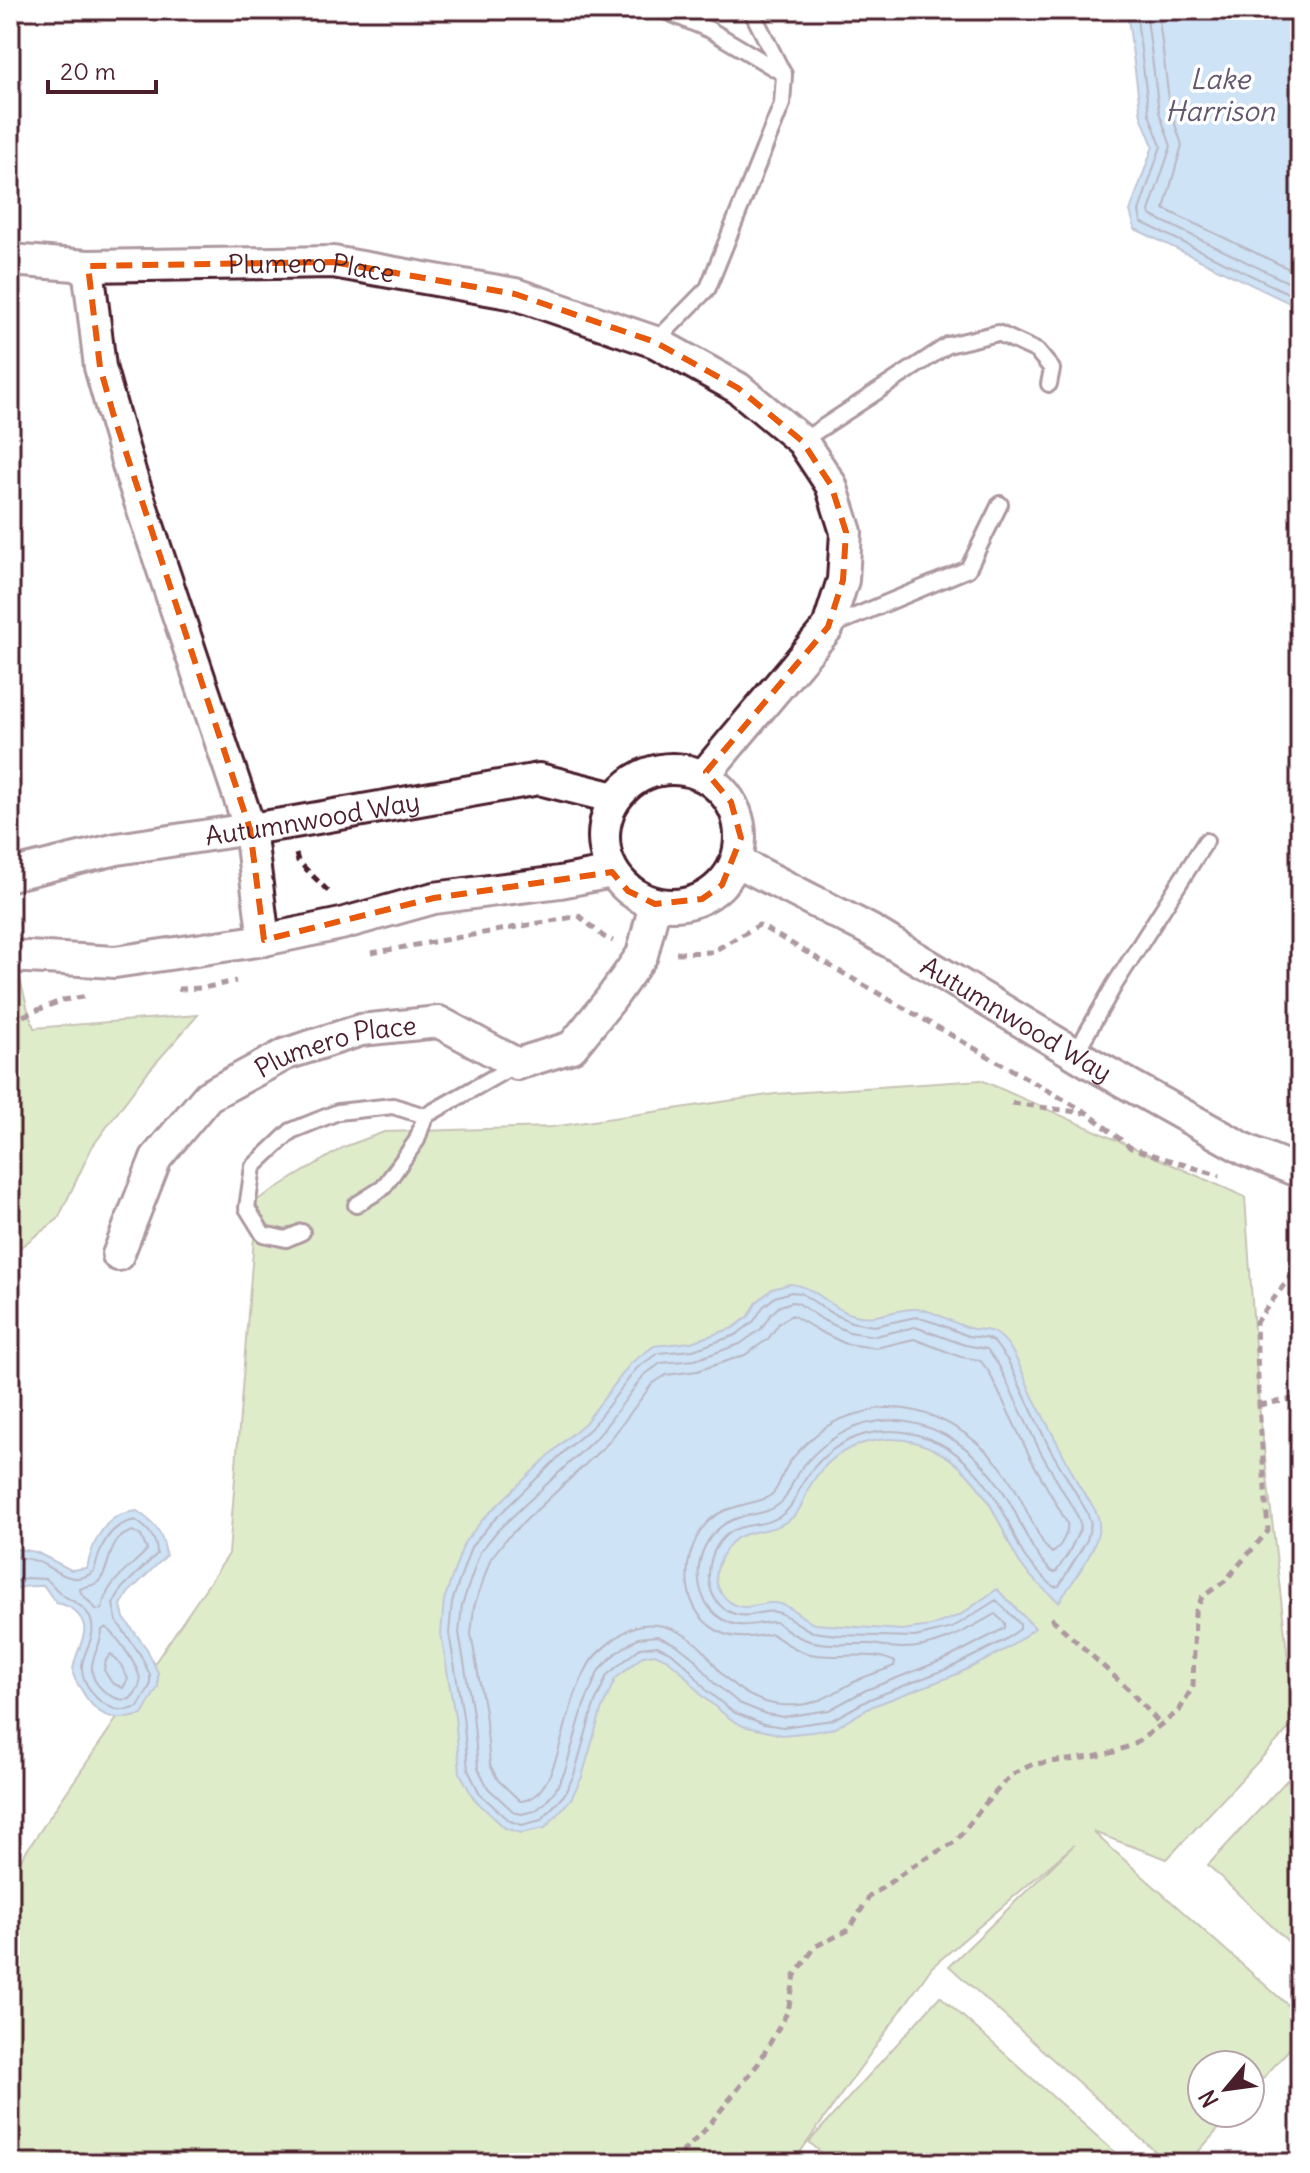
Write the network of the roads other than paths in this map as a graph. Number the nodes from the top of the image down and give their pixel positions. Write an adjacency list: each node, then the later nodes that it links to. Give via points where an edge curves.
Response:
1 (663, 10): 3 (lane, via 710,30)
2 (751, 10): 3 (lane)
3 (784, 75): 6 (lane, via 782,104 708,288)
4 (10, 260): 5 (street, Plumero Place)
5 (88, 266): 6 (street, Plumero Place, via 333,262 515,294); 13 (street, via 100,367 120,438)
6 (655, 342): 8 (street, Plumero Place, via 738,388)
7 (1049, 384): 8 (lane, via 1052,369 1037,351 998,333 948,345)
8 (802, 441): 10 (street, Plumero Place, via 831,485 846,532 843,580)
9 (1000, 504): 10 (lane, via 968,569)
10 (828, 627): 11 (street, Plumero Place)
11 (704, 775): 12 (street, via 681,768 648,772); 15 (street, via 737,814 741,838)
12 (615, 798): 13 (street, Autumnwood Way, via 539,779); 16 (street, via 603,835)
13 (250, 829): 17 (street, Autumnwood Way, via 117,849); 19 (street)
14 (1206, 841): 21 (lane)
15 (736, 861): 18 (street, via 722,885 702,899 679,906); 21 (street, Autumnwood Way, via 870,930)
16 (612, 872): 18 (street, via 628,891); 19 (street, via 434,898)
17 (10, 875)
18 (655, 904): 22 (street, via 642,955 572,1047)
19 (264, 940): 20 (street, via 115,962)
20 (10, 956)
21 (1075, 1054): 24 (street, Autumnwood Way, via 1246,1150)
22 (517, 1064): 23 (lane); 27 (street, Plumero Place, via 439,1022 361,1030 286,1054 208,1096 156,1158)
23 (425, 1116): 25 (lane, via 417,1140 383,1188); 26 (lane, via 393,1106 338,1112 291,1131 268,1152 253,1167 247,1208 263,1234 286,1239)
24 (1300, 1172)
25 (356, 1205)
26 (302, 1232)
27 (118, 1255)

